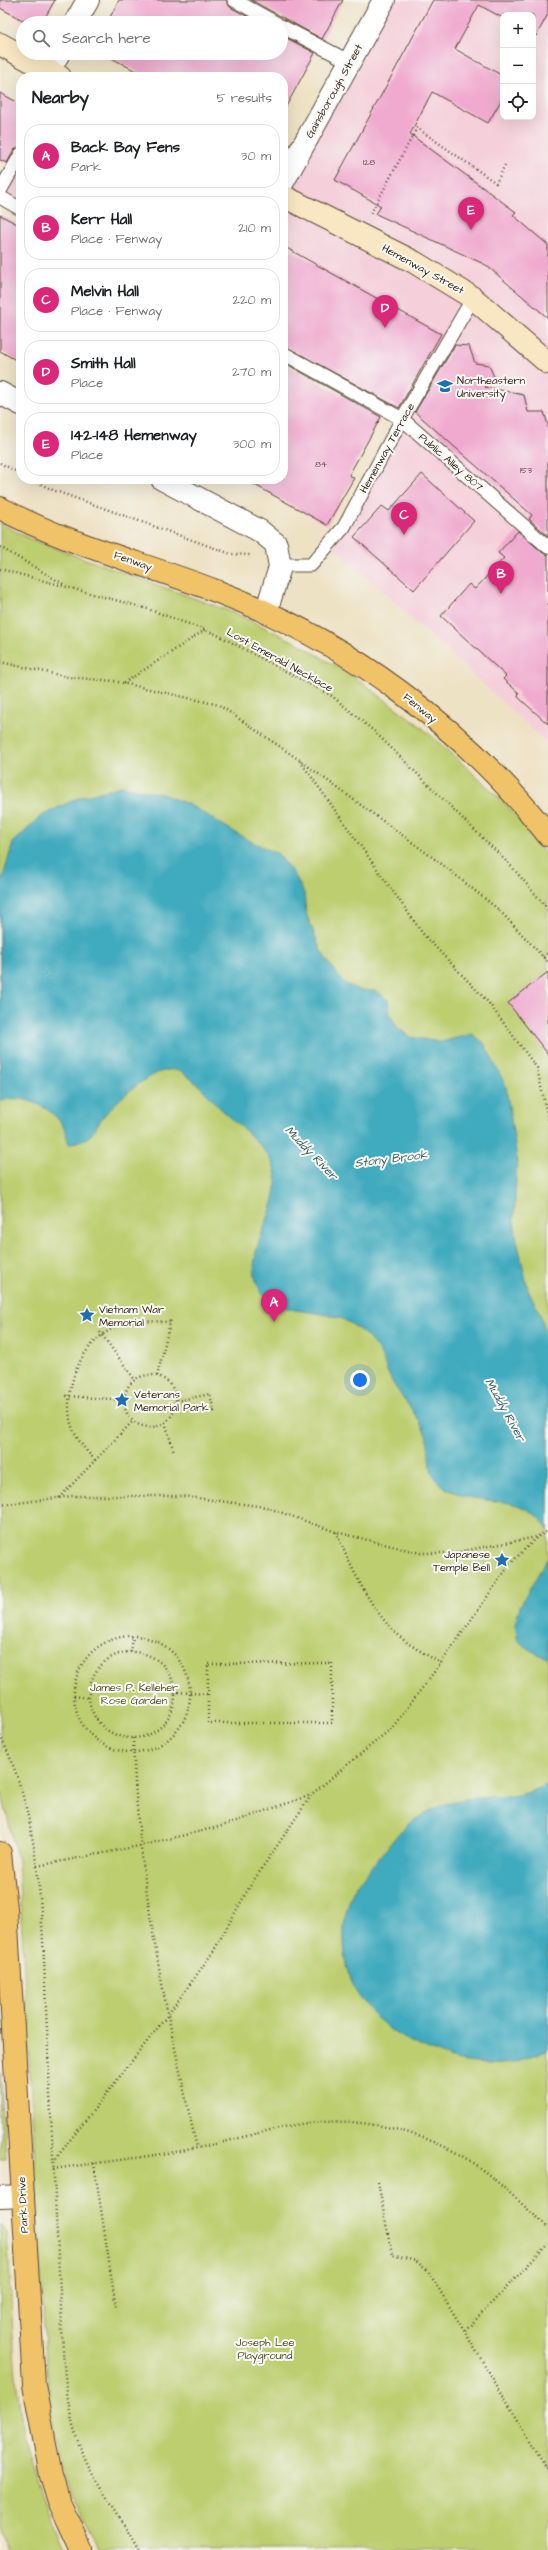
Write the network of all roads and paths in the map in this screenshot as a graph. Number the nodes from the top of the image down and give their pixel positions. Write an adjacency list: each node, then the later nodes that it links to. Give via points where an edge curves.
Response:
1 (88, 0): 4 (street)
2 (234, 0): 5 (lane)
3 (384, 0): 10 (street, Gainsborough Street)
4 (79, 16)
5 (263, 16)
6 (288, 30): 10 (lane)
7 (0, 44): 8 (main road)
8 (16, 51)
9 (39, 60): 11 (main road)
10 (350, 62): 14 (street, Gainsborough Street)
11 (56, 67)
12 (16, 163): 15 (lane)
13 (505, 165): 19 (path, via 496,183 417,128)
14 (288, 173)
15 (0, 191)
16 (0, 197): 18 (lane)
17 (288, 199): 20 (main road, Hemenway Street, via 414,262)
18 (16, 206)
19 (371, 213)
20 (473, 298): 22 (main road, Hemenway Street); 25 (lane, Hemenway Terrace)
21 (288, 356): 25 (lane, Public Alley 807)
22 (548, 364)
23 (0, 393): 24 (street)
24 (16, 401)
25 (402, 419): 32 (lane, Public Alley 807); 34 (lane, Hemenway Terrace, via 344,527 311,565 288,565)
26 (0, 463): 27 (path)
27 (16, 471)
28 (40, 484): 33 (path, via 231,554)
29 (171, 484): 34 (street, via 260,532 276,544)
30 (0, 508): 37 (main road, Fenway, via 64,537 215,590)
31 (0, 547): 36 (path)
32 (548, 547)
33 (252, 555)
34 (279, 562): 37 (street, via 280,567)
35 (0, 569): 36 (path, Lost Emerald Necklace)
36 (70, 588): 38 (path, Lost Emerald Necklace, via 145,608)
37 (266, 612): 42 (main road, Fenway, via 340,652 422,709 496,775)
38 (206, 630): 40 (path); 43 (path, Lost Emerald Necklace, via 332,696 375,732 512,867)
39 (0, 662): 40 (path, via 34,671)
40 (124, 683): 41 (path, via 219,706)
41 (298, 759): 45 (path, via 443,865 499,910); 47 (path, via 424,935 488,1002 537,1068)
42 (548, 835)
43 (548, 909)
44 (548, 953): 45 (path)
45 (543, 957): 46 (path)
46 (548, 962)
47 (548, 1119)
48 (100, 1332): 49 (path)
49 (102, 1336): 50 (path, via 121,1325 145,1320 170,1320); 51 (path); 53 (path, via 85,1352 74,1374)
50 (157, 1376): 51 (path, via 148,1375); 55 (path, via 171,1385)
51 (135, 1380): 54 (path, via 127,1388)
52 (66, 1396): 53 (path)
53 (70, 1396): 54 (path); 60 (path, via 70,1420 81,1446)
54 (124, 1400): 57 (path, via 127,1414)
55 (176, 1401): 56 (path, via 210,1394 214,1411); 58 (path)
56 (208, 1412)
57 (133, 1421): 58 (path, via 148,1427); 60 (path)
58 (165, 1422): 59 (path)
59 (174, 1452)
60 (95, 1460): 61 (path)
61 (59, 1498): 62 (path); 64 (path, via 182,1496 266,1507)
62 (0, 1505)
63 (548, 1531): 65 (path)
64 (336, 1532): 65 (path, via 420,1553 452,1553); 68 (path, via 353,1570 386,1621 404,1640)
65 (538, 1537): 68 (path, via 510,1564)
66 (133, 1637): 67 (path); 70 (path, via 153,1641 170,1651 182,1666); 72 (path, via 108,1641 88,1657 76,1679)
67 (131, 1652): 69 (path, via 147,1655 161,1663 170,1676); 73 (path, via 114,1656 100,1666 91,1681)
68 (441, 1663): 77 (path, via 392,1728)
69 (174, 1692): 70 (path); 75 (path, via 172,1709 163,1724 150,1734)
70 (190, 1693): 71 (path); 76 (path, via 186,1715 176,1732 161,1745)
71 (208, 1694): 71 (path, via 208,1723 332,1723 332,1663 208,1664)
72 (74, 1696): 73 (path); 76 (path, via 81,1722 92,1736 111,1748)
73 (89, 1698): 75 (path, via 94,1716 107,1730 119,1736)
74 (0, 1736): 80 (path, via 8,1751 20,1788)
75 (133, 1738): 76 (path)
76 (133, 1752): 78 (path)
77 (312, 1794): 78 (path, via 222,1826); 81 (path, via 250,1886 213,1952)
78 (139, 1846): 80 (path); 81 (path)
79 (0, 1853): 87 (main road, Park Drive, via 6,1909)
80 (37, 1866): 83 (path)
81 (167, 2016): 82 (path); 83 (path)
82 (197, 2148): 84 (path); 89 (path, via 290,2126 334,2121 372,2124 402,2131 454,2152 477,2166)
83 (53, 2162): 85 (path)
84 (94, 2164): 85 (path); 91 (path)
85 (53, 2170): 95 (path, via 64,2364 75,2433 97,2480)
86 (378, 2182): 92 (path, via 392,2255 416,2261 428,2271)
87 (23, 2196): 88 (street); 94 (main road, Park Drive, via 34,2379 41,2431 58,2499)
88 (0, 2197)
89 (548, 2227)
90 (548, 2244): 92 (path)
91 (116, 2308)
92 (465, 2331): 93 (path)
93 (548, 2470)
94 (82, 2550)
95 (139, 2550)

